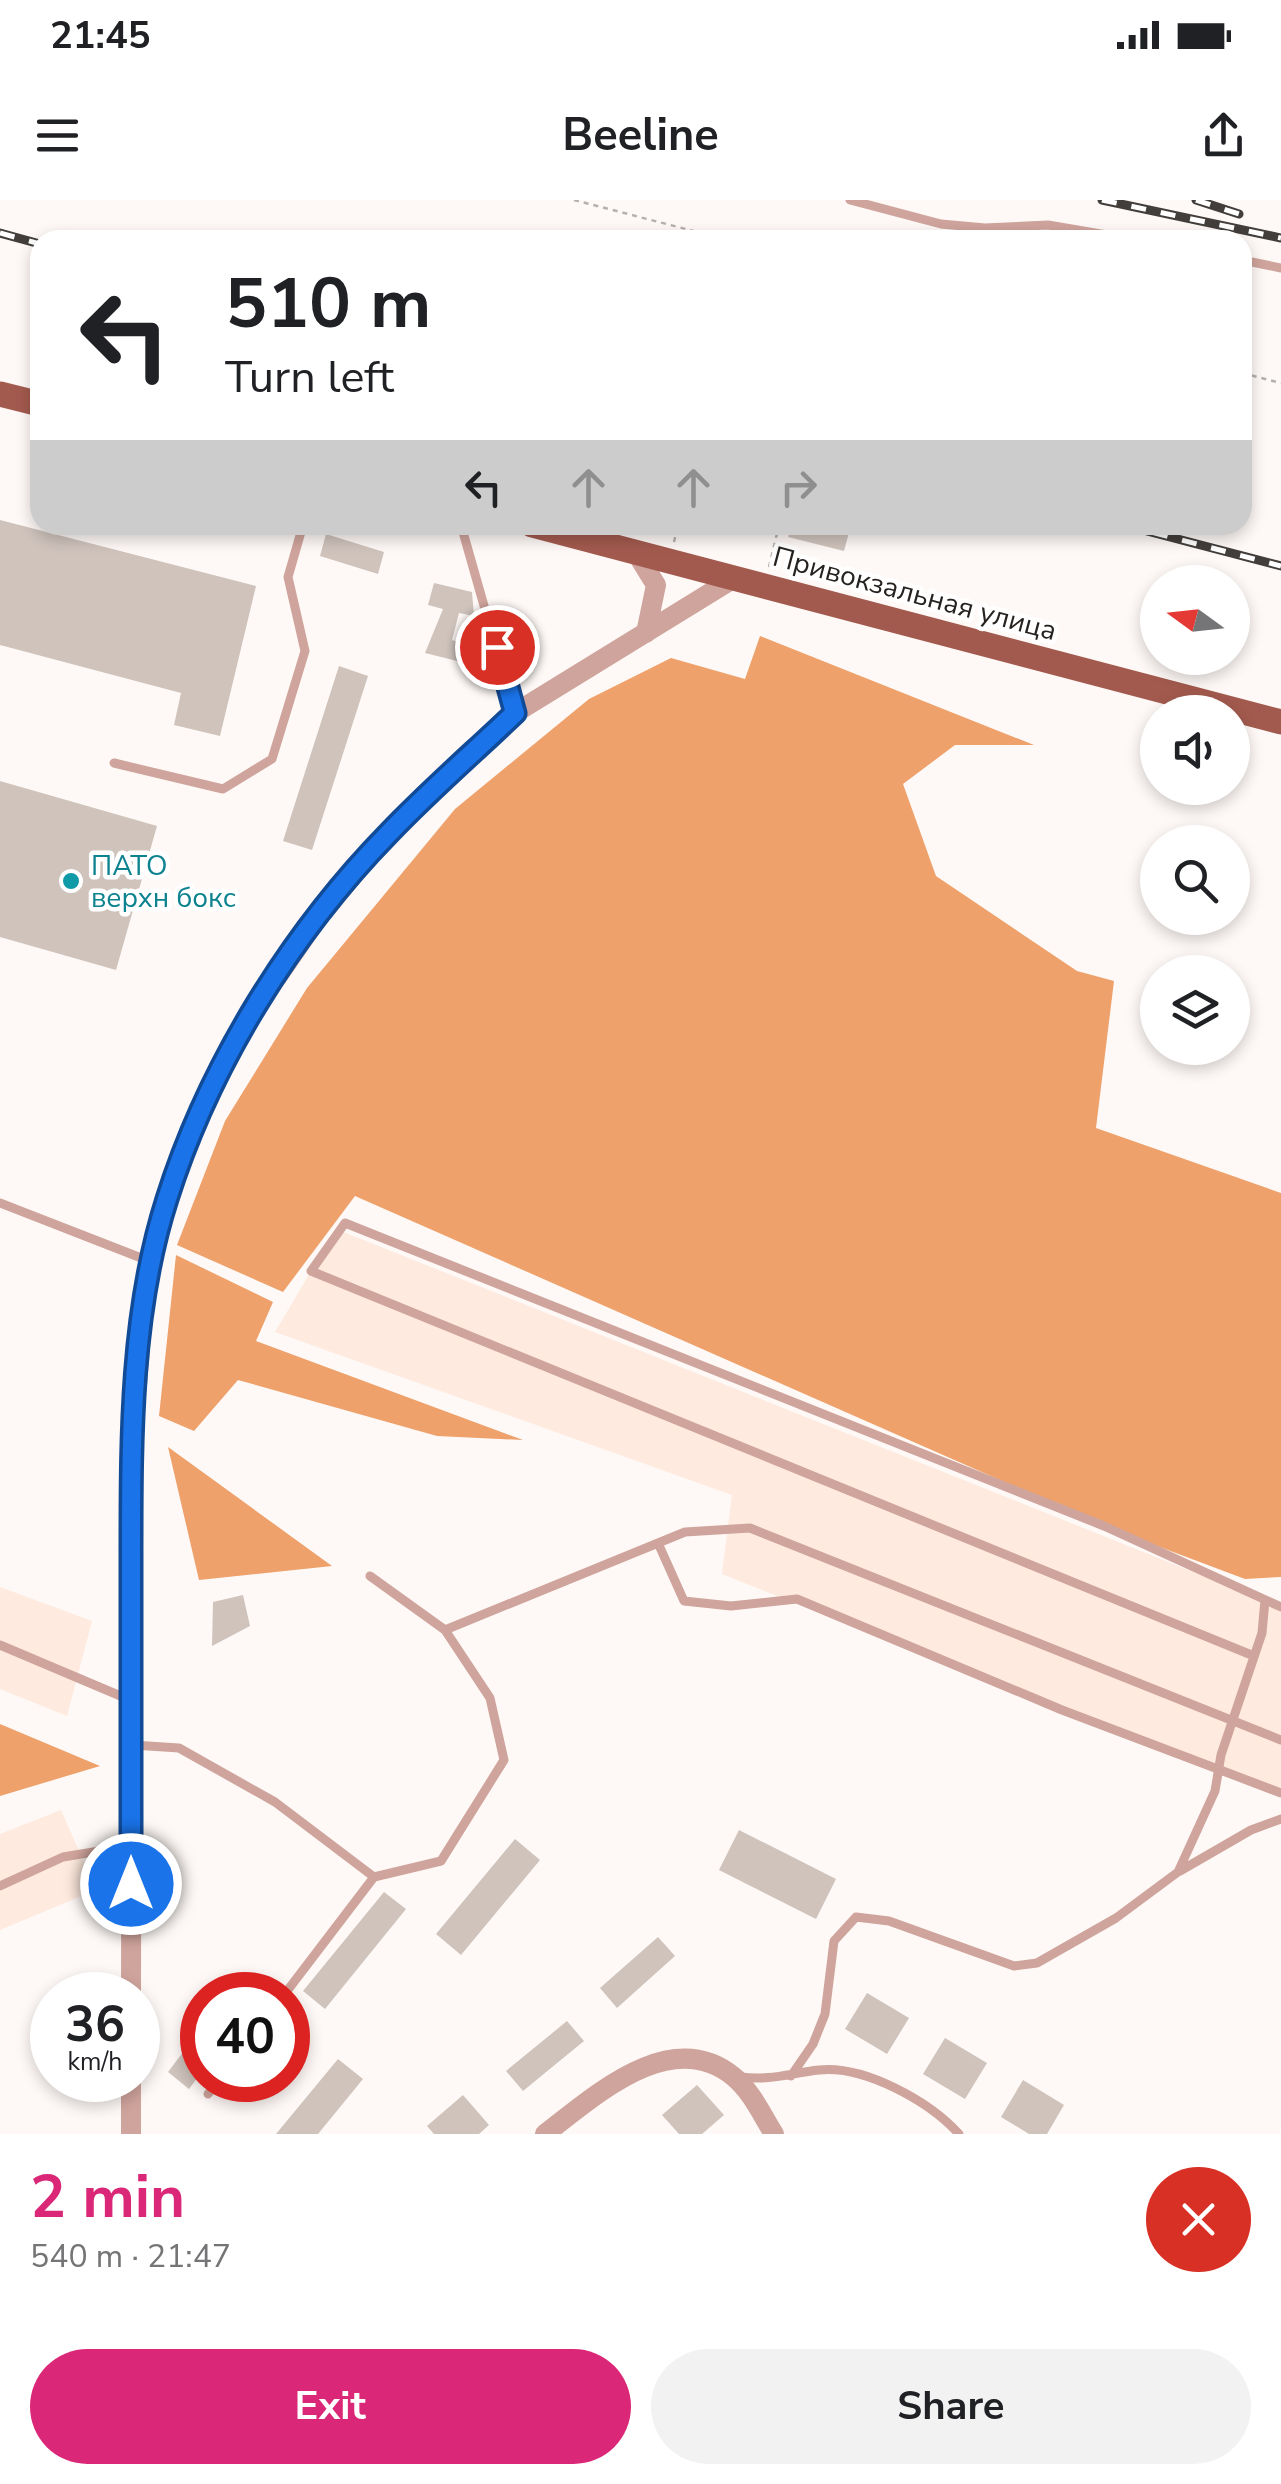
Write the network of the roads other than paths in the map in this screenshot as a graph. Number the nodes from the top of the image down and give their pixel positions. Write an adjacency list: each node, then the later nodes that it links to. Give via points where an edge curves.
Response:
1 (850, 200): 2 (lane, via 941,224)
2 (1077, 230)
3 (1252, 262): 4 (lane)
4 (1281, 268)
5 (0, 394): 6 (main road)
6 (30, 402)
7 (300, 535): 15 (lane, via 288,577 305,651 272,760 224,790)
8 (465, 535): 13 (lane)
9 (572, 535): 10 (main road, Привокзальная улица)
10 (635, 551): 11 (main road, Привокзальная улица); 12 (street, via 656,585)
11 (736, 578): 12 (street); 14 (main road, Привокзальная улица)
12 (646, 634): 13 (street)
13 (515, 713): 17 (street, via 387,834 251,1016 199,1113 166,1200)
14 (1281, 722)
15 (114, 763)
16 (0, 1203): 17 (lane)
17 (152, 1262): 25 (street, via 132,1445)
18 (658, 1543): 22 (lane); 26 (lane, via 685,1532 750,1528); 29 (lane, via 684,1600 731,1606 796,1599)
19 (370, 1576): 22 (lane)
20 (1265, 1600): 21 (lane); 24 (lane); 24 (lane, via 1104,1526 345,1222 311,1272)
21 (1281, 1606)
22 (445, 1630): 34 (lane, via 490,1698 504,1760 441,1861)
23 (0, 1644): 25 (lane)
24 (1254, 1656): 26 (lane)
25 (130, 1700): 28 (street)
26 (1232, 1721): 27 (lane); 29 (lane)
27 (1281, 1740)
28 (131, 1744): 32 (street); 34 (lane, via 180,1748 275,1802)
29 (1219, 1768): 30 (lane); 33 (lane)
30 (1281, 1793)
31 (1281, 1819): 33 (lane)
32 (131, 1846): 35 (lane, via 63,1857); 36 (street)
33 (1178, 1872): 39 (lane, via 1038,1963 1014,1966 856,1917 834,1941 825,2014)
34 (374, 1877): 37 (lane)
35 (0, 1886)
36 (137, 1972)
37 (302, 1972)
38 (733, 2076): 39 (lane); 42 (street, via 696,2058 653,2062); 43 (street)
39 (791, 2076): 44 (lane, via 818,2070 865,2076)
40 (135, 2102): 41 (street)
41 (131, 2134)
42 (545, 2134)
43 (774, 2134)
44 (959, 2134)

